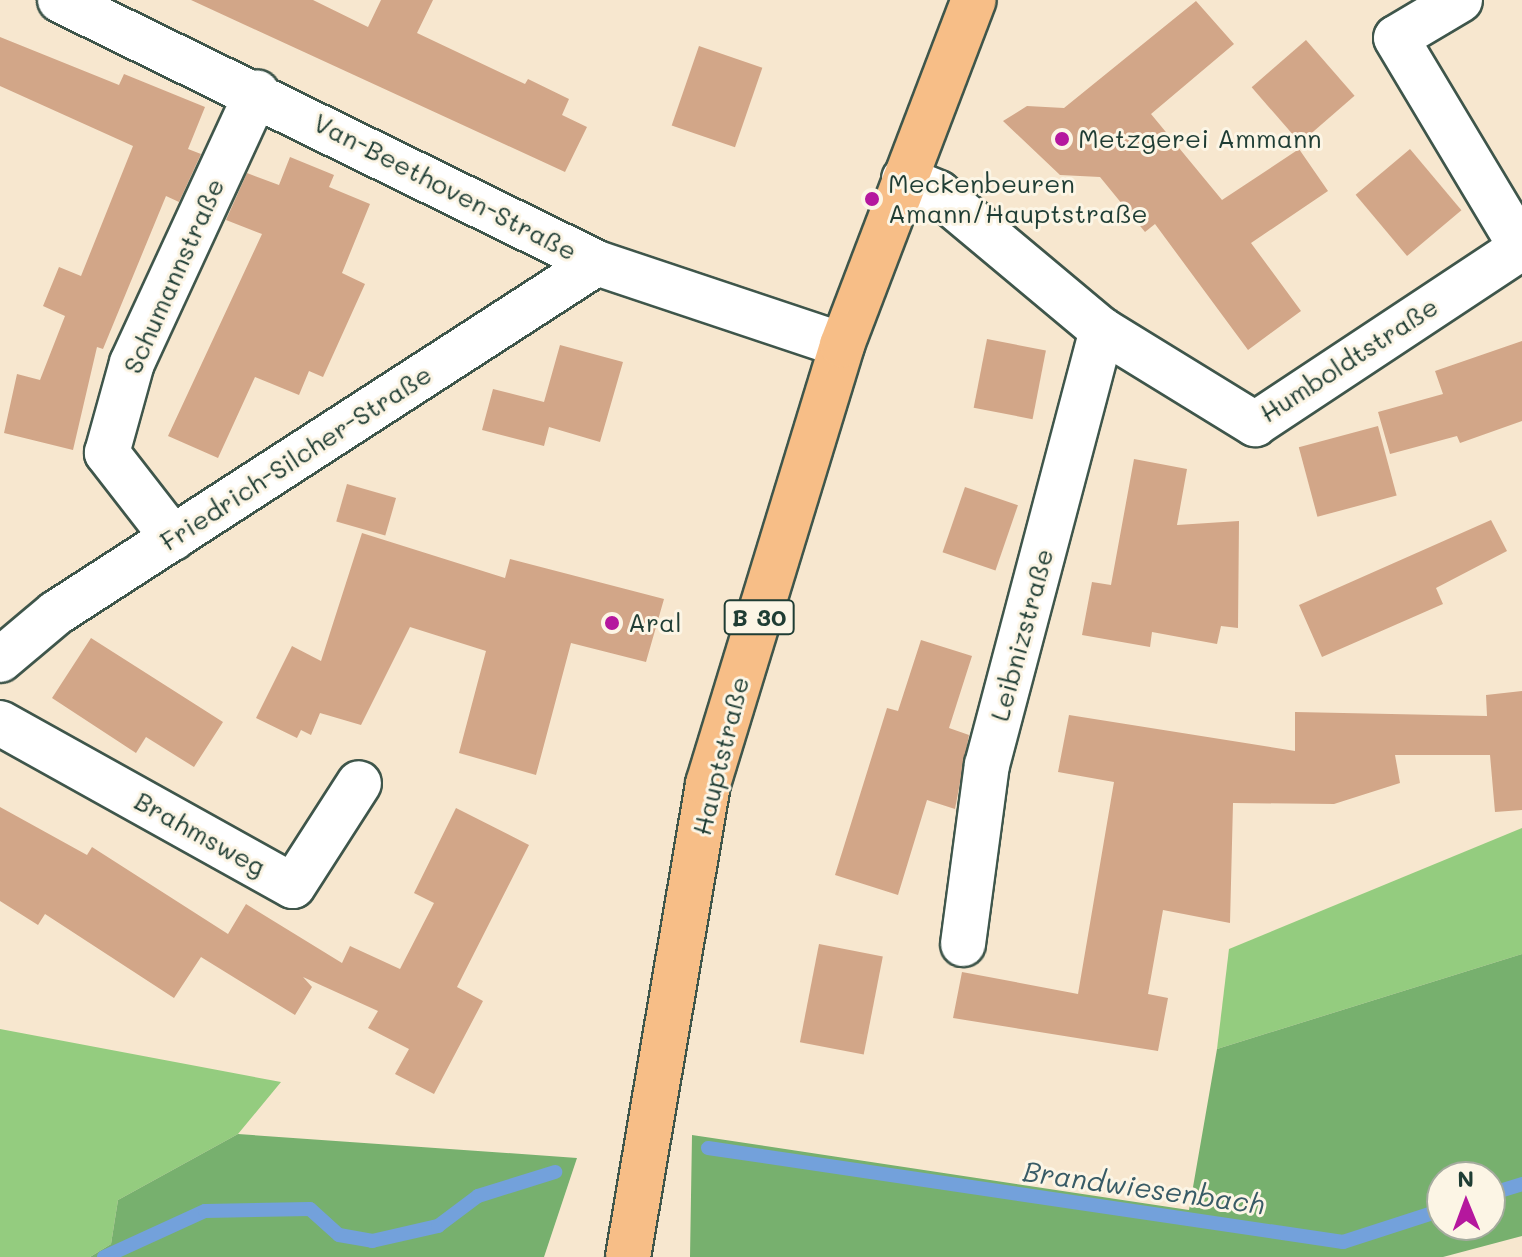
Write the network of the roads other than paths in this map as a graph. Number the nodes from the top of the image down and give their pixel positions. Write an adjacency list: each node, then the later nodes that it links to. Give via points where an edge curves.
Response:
1 (60, 0): 4 (street, Van-Beethoven-Straße)
2 (974, 0): 5 (main road, Hauptstraße / B 30)
3 (1460, 0): 6 (street, Humboldtstraße, via 1396,38)
4 (257, 92): 7 (street, Van-Beethoven-Straße); 10 (street, Schumannstraße, via 132,363 107,453)
5 (904, 179): 8 (street, Humboldtstraße, via 938,193); 9 (main road, Hauptstraße / B 30)
6 (1522, 247): 8 (street, Humboldtstraße, via 1255,424)
7 (597, 263): 9 (street, Van-Beethoven-Straße); 10 (street, Friedrich-Silcher-Straße)
8 (1102, 330): 14 (street, Leibnizstraße, via 987,765)
9 (842, 345): 15 (main road, Hauptstraße / B 30, via 708,784)
10 (173, 538): 11 (street, Friedrich-Silcher-Straße, via 56,613)
11 (0, 660)
12 (0, 723): 13 (street, Brahmsweg, via 293,886)
13 (359, 783)
14 (963, 944)
15 (628, 1257)

